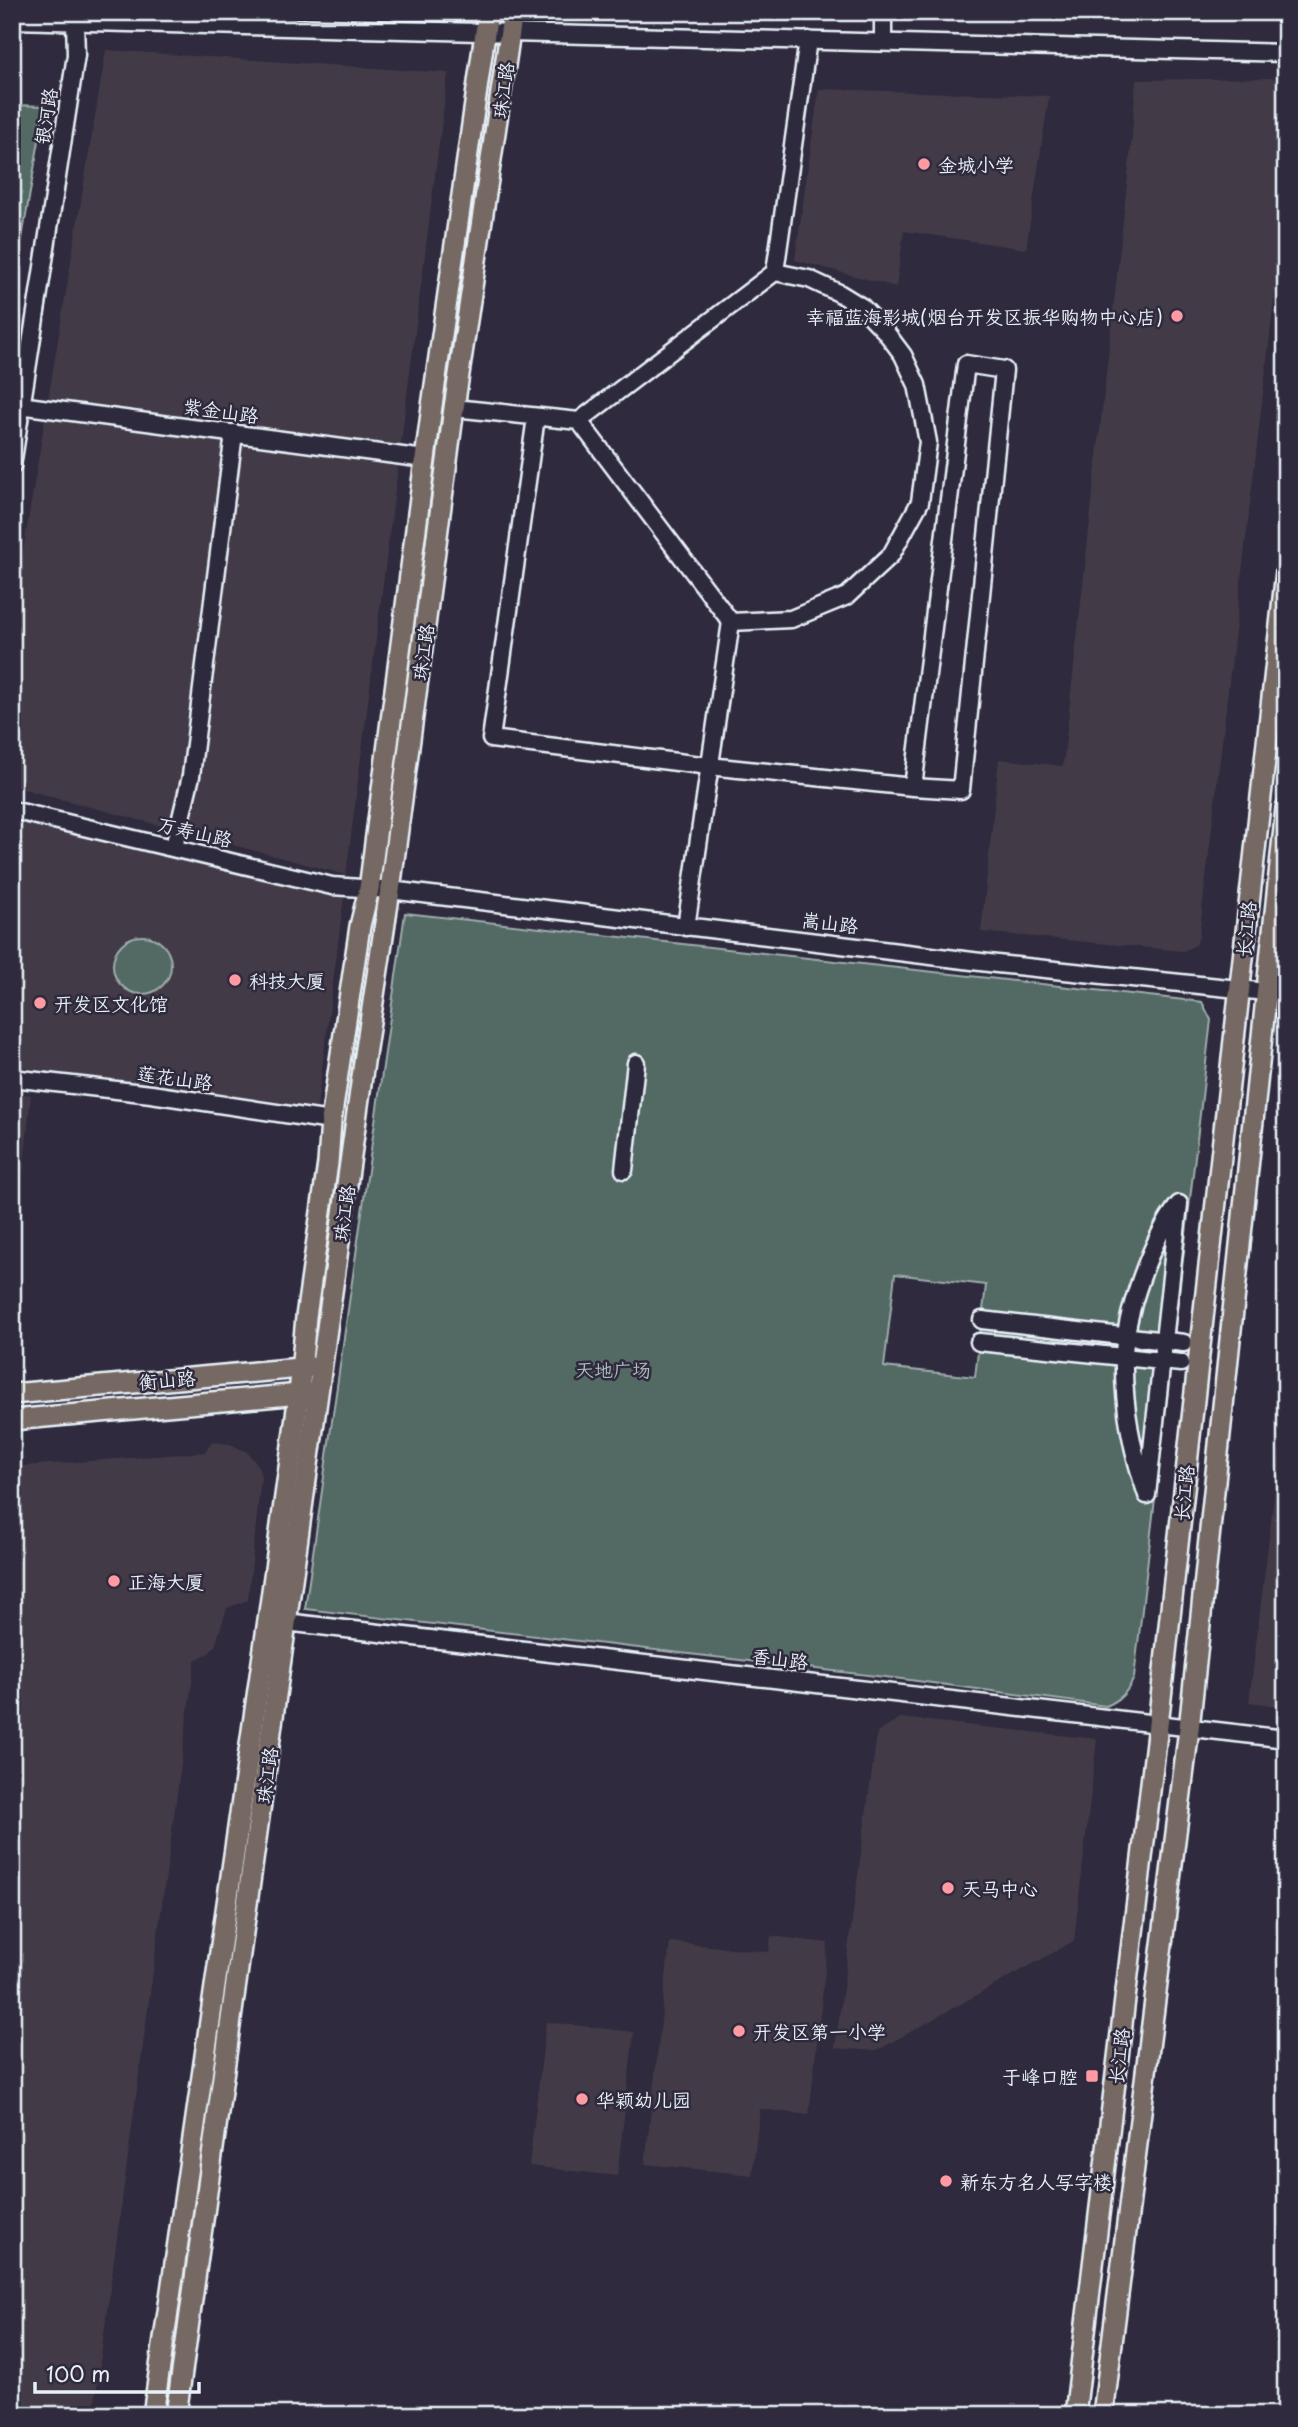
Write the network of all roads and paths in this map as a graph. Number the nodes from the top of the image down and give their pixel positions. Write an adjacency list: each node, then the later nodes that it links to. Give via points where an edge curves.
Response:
1 (488, 12): 6 (main road)
2 (513, 12): 7 (main road, 珠江路)
3 (883, 12): 9 (street)
4 (12, 20): 5 (street)
5 (75, 22): 6 (street); 12 (street, 银河路, via 76,55)
6 (485, 33): 7 (street); 17 (main road)
7 (510, 34): 8 (street); 13 (main road, 珠江路)
8 (808, 40): 9 (street); 11 (street)
9 (883, 42): 10 (street)
10 (1286, 52)
11 (775, 272): 15 (street); 20 (street, via 809,279 839,293 862,307 886,331 916,385 928,442 920,502 891,555 847,596 791,619)
12 (17, 405): 16 (street, 紫金山路); 18 (street, 银河路)
13 (454, 408): 14 (street); 27 (main road, 珠江路)
14 (536, 417): 15 (street); 21 (street, via 491,739)
15 (579, 421): 20 (street)
16 (234, 433): 17 (street, 紫金山路); 25 (street, via 191,776)
17 (425, 459): 26 (main road)
18 (12, 466)
19 (1286, 571): 29 (main road, 长江路)
20 (731, 622): 21 (street)
21 (709, 766): 22 (street); 28 (street)
22 (913, 787): 22 (street, via 966,364 1004,370 961,790)
23 (1286, 808): 30 (main road, 长江路)
24 (12, 810): 25 (street, 万寿山路)
25 (174, 847): 26 (street, 万寿山路, via 332,886)
26 (369, 889): 27 (street, 嵩山路); 34 (main road)
27 (390, 890): 28 (street, 嵩山路); 43 (main road, 珠江路)
28 (687, 927): 29 (street, 嵩山路)
29 (1238, 989): 30 (street, 嵩山路); 48 (main road, 长江路)
30 (1265, 992): 31 (street, 嵩山路); 49 (main road, 长江路)
31 (1286, 994)
32 (636, 1063): 35 (street)
33 (12, 1078): 34 (street, 莲花山路)
34 (331, 1121): 42 (main road)
35 (624, 1170)
36 (982, 1320): 37 (street)
37 (1126, 1337): 39 (street); 40 (street); 40 (street, via 1141,1275 1166,1220 1179,1204 1147,1495 1136,1464)
38 (979, 1342): 40 (street)
39 (1184, 1343)
40 (1124, 1357): 41 (street)
41 (1181, 1363)
42 (300, 1367): 43 (main road, 衡山路); 44 (main road, 衡山路); 45 (main road)
43 (322, 1367): 45 (main road, 珠江路)
44 (12, 1394)
45 (308, 1394): 46 (main road, 衡山路); 47 (main road)
46 (12, 1420)
47 (278, 1621): 48 (street, 香山路); 51 (main road); 52 (main road, 珠江路)
48 (1158, 1725): 49 (street, 香山路); 53 (main road, 长江路)
49 (1189, 1729): 50 (street, 香山路); 54 (main road, 长江路)
50 (1286, 1739)
51 (153, 2415)
52 (176, 2415)
53 (1075, 2415)
54 (1102, 2415)

